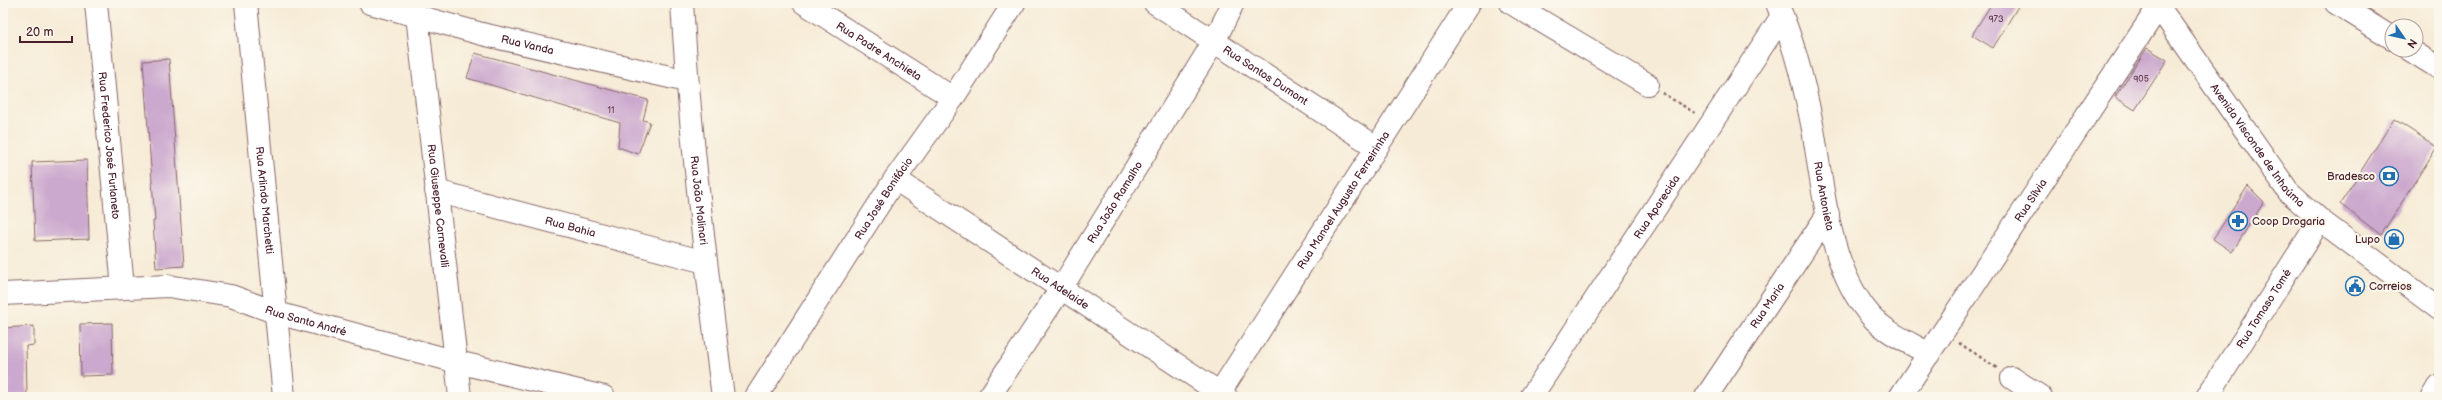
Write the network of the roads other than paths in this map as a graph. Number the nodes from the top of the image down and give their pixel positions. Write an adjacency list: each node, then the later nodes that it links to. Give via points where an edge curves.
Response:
1 (96, 3): 29 (street, Rua Frederico José Furlaneto)
2 (246, 3): 32 (street, Rua Arlindo Marchetti)
3 (370, 3): 14 (street, Rua Vanda)
4 (682, 3): 19 (street, Rua João Molinari)
5 (804, 3): 21 (street, Rua Padre Anchieta)
6 (1014, 3): 21 (street, Rua José Bonifácio)
7 (1155, 3): 16 (street, Rua Santos Dumont)
8 (1233, 3): 16 (street, Rua João Ramalho)
9 (1469, 3): 22 (street, Rua Manoel Augusto Ferreirinha)
10 (1511, 3): 20 (street)
11 (2336, 3): 15 (street)
12 (2158, 4): 26 (street, Avenida Visconde de Inhaúma, via 2288,191); 33 (street, Rua Sílvia)
13 (1779, 9): 25 (street, Rua Antonieta, via 1793,48 1812,126); 44 (street, Rua Aparecida)
14 (418, 15): 19 (street, Rua Vanda, via 482,34); 24 (street, Rua Giuseppe Carnevalli)
15 (2384, 33)
16 (1215, 40): 22 (street, Rua Santos Dumont); 28 (street, Rua João Ramalho)
17 (2423, 58): 18 (street)
18 (2439, 68)
19 (687, 81): 27 (street, Rua João Molinari)
20 (1647, 84)
21 (953, 98): 23 (street, Rua José Bonifácio)
22 (1376, 147): 37 (street, Rua Manoel Augusto Ferreirinha)
23 (894, 179): 28 (street, Rua Adelaide); 42 (street, Rua José Bonifácio)
24 (436, 191): 27 (street, Rua Bahia); 34 (street, Rua Giuseppe Carnevalli)
25 (1828, 214): 33 (street, Rua Antonieta, via 1844,270 1861,303 1872,317 1885,327); 45 (street, Rua Maria)
26 (2320, 220): 31 (street, Avenida Visconde de Inhaúma); 48 (street, Rua Tomaso Tomé)
27 (705, 262): 41 (street, Rua João Molinari)
28 (1062, 287): 37 (street, Rua Adelaide); 43 (street, Rua João Ramalho)
29 (123, 288): 30 (street, Rua Santo André); 32 (street, Rua Santo André, via 168,286 192,289 231,296)
30 (3, 294)
31 (2439, 309)
32 (277, 313): 34 (street, Rua Santo André); 38 (street, Rua Arlindo Marchetti)
33 (1929, 354): 46 (street, Rua Sílvia)
34 (457, 362): 39 (street, Rua Giuseppe Carnevalli); 40 (street, Rua Santo André)
35 (2012, 378): 47 (street)
36 (2439, 387): 49 (street)
37 (1221, 396)
38 (284, 397)
39 (460, 397)
40 (604, 397)
41 (723, 397)
42 (756, 397)
43 (989, 397)
44 (1531, 397)
45 (1706, 397)
46 (1900, 397)
47 (2041, 397)
48 (2207, 397)
49 (2433, 397)

